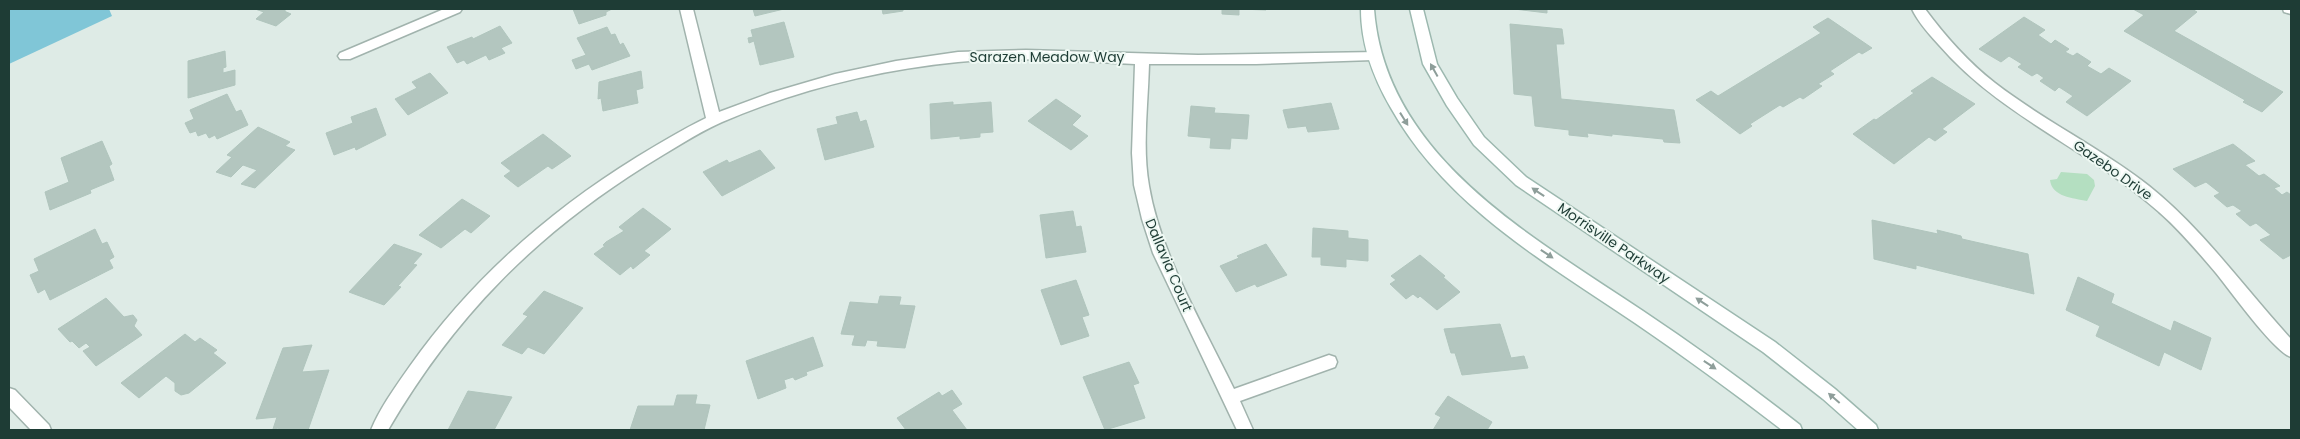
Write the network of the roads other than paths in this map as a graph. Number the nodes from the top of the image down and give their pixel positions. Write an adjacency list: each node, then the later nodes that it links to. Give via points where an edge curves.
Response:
1 (455, 9): 7 (street)
2 (686, 9): 9 (street)
3 (1366, 9): 6 (street)
4 (1416, 9): 18 (street, Morrisville Parkway, one-way to 4, via 1769,347 1521,181 1479,140 1452,102 1430,64)
5 (1918, 9): 10 (street, Gazebo Drive, via 1971,70 2144,190 2175,216)
6 (1373, 55): 8 (street, Sarazen Meadow Way); 17 (street, one-way to 17, via 1388,93 1409,127 1447,173 1480,205 1722,374)
7 (345, 56)
8 (1142, 59): 9 (street, Sarazen Meadow Way, via 1014,55 920,62 816,84); 13 (street, Dallavia Court, via 1138,153 1149,219 1161,253)
9 (714, 120): 15 (street, Sarazen Meadow Way, via 624,171 566,211 522,249 478,292 427,354)
10 (2291, 350)
11 (1329, 362): 13 (street)
12 (9, 395): 14 (street)
13 (1229, 398): 16 (street, Dallavia Court)
14 (43, 430)
15 (379, 430)
16 (1245, 430)
17 (1794, 430)
18 (1870, 430)

